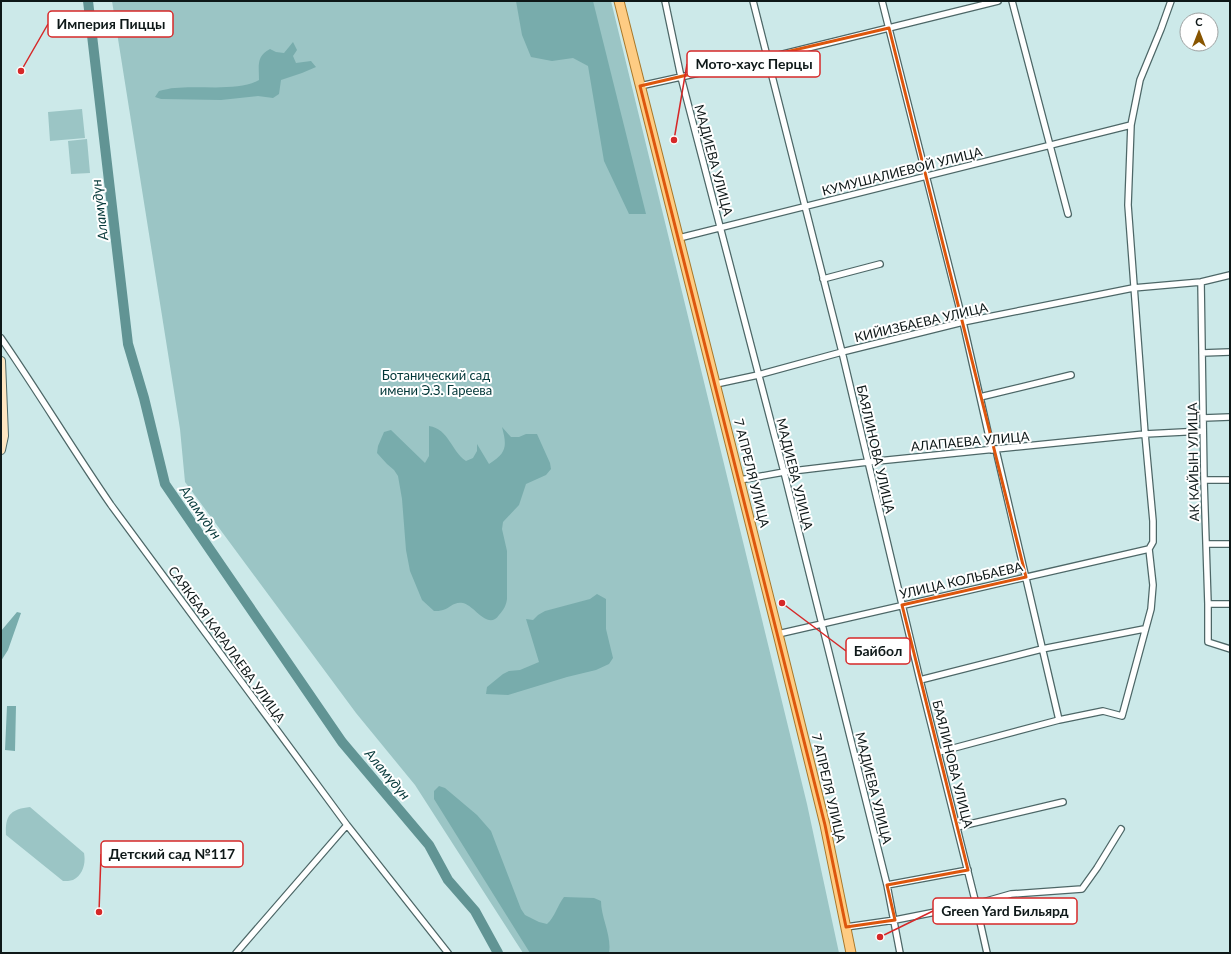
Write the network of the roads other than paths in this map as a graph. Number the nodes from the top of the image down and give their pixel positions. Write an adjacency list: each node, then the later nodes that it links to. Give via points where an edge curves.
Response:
1 (619, 1): 11 (main road, 7 АПРЕЛЯ УЛИЦА)
2 (665, 1): 10 (street, МАДИЕВА УЛИЦА)
3 (753, 1): 9 (street, БАЯЛИНОВА УЛИЦА)
4 (882, 1): 8 (street)
5 (998, 1): 8 (street)
6 (1012, 1): 13 (street)
7 (1171, 1): 12 (street, via 1140,80)
8 (890, 28): 9 (street); 14 (street)
9 (767, 58): 10 (street); 15 (street, БАЯЛИНОВА УЛИЦА)
10 (681, 77): 11 (street); 17 (street, МАДИЕВА УЛИЦА)
11 (640, 86): 18 (main road, 7 АПРЕЛЯ УЛИЦА)
12 (1131, 125): 13 (street, КУМУШАЛИЕВОЙ УЛИЦА); 23 (street, via 1128,205)
13 (1050, 145): 14 (street, КУМУШАЛИЕВОЙ УЛИЦА); 16 (street)
14 (927, 176): 15 (street, КУМУШАЛИЕВОЙ УЛИЦА); 24 (street)
15 (804, 207): 17 (street, КУМУШАЛИЕВОЙ УЛИЦА); 21 (street, БАЯЛИНОВА УЛИЦА)
16 (1068, 214)
17 (721, 228): 18 (street, КУМУШАЛИЕВОЙ УЛИЦА); 30 (street, МАДИЕВА УЛИЦА)
18 (679, 238): 32 (main road, 7 АПРЕЛЯ УЛИЦА)
19 (880, 264): 21 (street)
20 (1230, 275): 22 (street, КИЙИЗБАЕВА УЛИЦА)
21 (823, 279): 26 (street, БАЯЛИНОВА УЛИЦА)
22 (1201, 282): 23 (street, КИЙИЗБАЕВА УЛИЦА); 28 (street, АК КАЙЫН УЛИЦА)
23 (1133, 288): 24 (street, КИЙИЗБАЕВА УЛИЦА); 37 (street)
24 (963, 322): 26 (street, КИЙИЗБАЕВА УЛИЦА); 33 (street)
25 (1, 338): 61 (street, САЯКБАЯ КАРАЛАЕВА УЛИЦА, via 111,505)
26 (842, 352): 30 (street, КИЙИЗБАЕВА УЛИЦА); 40 (street, БАЯЛИНОВА УЛИЦА)
27 (1230, 352): 28 (street)
28 (1202, 353): 35 (street, АК КАЙЫН УЛИЦА)
29 (1, 361): 38 (main road, via 4,436)
30 (758, 375): 32 (street, КИЙИЗБАЕВА УЛИЦА); 41 (street, МАДИЕВА УЛИЦА)
31 (1071, 375): 33 (street)
32 (716, 384): 42 (main road, 7 АПРЕЛЯ УЛИЦА)
33 (980, 397): 39 (street)
34 (1230, 417): 35 (street)
35 (1203, 418): 36 (street, АК КАЙЫН УЛИЦА)
36 (1203, 431): 37 (street, АЛАПАЕВА УЛИЦА); 43 (street, АК КАЙЫН УЛИЦА)
37 (1145, 434): 39 (street, АЛАПАЕВА УЛИЦА); 47 (street, via 1154,521 1153,542)
38 (1, 450)
39 (994, 450): 40 (street, АЛАПАЕВА УЛИЦА); 48 (street)
40 (868, 462): 41 (street, АЛАПАЕВА УЛИЦА); 51 (street, БАЯЛИНОВА УЛИЦА)
41 (784, 472): 42 (street, АЛАПАЕВА УЛИЦА); 52 (street, МАДИЕВА УЛИЦА)
42 (740, 480): 54 (main road, 7 АПРЕЛЯ УЛИЦА)
43 (1204, 480): 44 (street); 45 (street, АК КАЙЫН УЛИЦА)
44 (1230, 480)
45 (1206, 544): 46 (street); 49 (street, АК КАЙЫН УЛИЦА)
46 (1230, 544)
47 (1149, 549): 48 (street, УЛИЦА КОЛЬБАЕВА); 53 (street, via 1153,585 1151,609)
48 (1026, 577): 51 (street, УЛИЦА КОЛЬБАЕВА); 56 (street)
49 (1208, 604): 50 (street); 55 (street, АК КАЙЫН УЛИЦА, via 1208,642)
50 (1230, 604)
51 (902, 605): 52 (street, УЛИЦА КОЛЬБАЕВА); 57 (street, БАЯЛИНОВА УЛИЦА)
52 (822, 624): 54 (street, УЛИЦА КОЛЬБАЕВА); 65 (street, МАДИЕВА УЛИЦА)
53 (1144, 629): 56 (street); 58 (street, via 1122,716 1103,711)
54 (778, 634): 68 (main road, 7 АПРЕЛЯ УЛИЦА, via 825,825)
55 (1230, 649)
56 (1042, 650): 57 (street); 58 (street)
57 (920, 680): 59 (street, БАЯЛИНОВА УЛИЦА)
58 (1059, 720): 59 (street)
59 (939, 752): 62 (street, БАЯЛИНОВА УЛИЦА)
60 (1064, 802): 62 (street)
61 (347, 825): 69 (street); 70 (street, САЯКБАЯ КАРАЛАЕВА УЛИЦА)
62 (957, 827): 64 (street, БАЯЛИНОВА УЛИЦА)
63 (1121, 829): 66 (street, via 1082,889 1011,894)
64 (968, 870): 65 (street); 66 (street, БАЯЛИНОВА УЛИЦА)
65 (887, 885): 67 (street, МАДИЕВА УЛИЦА)
66 (976, 904): 67 (street); 73 (street, БАЯЛИНОВА УЛИЦА)
67 (895, 920): 68 (street); 72 (street, МАДИЕВА УЛИЦА)
68 (846, 927): 71 (main road, 7 АПРЕЛЯ УЛИЦА)
69 (236, 953)
70 (448, 953)
71 (852, 953)
72 (900, 953)
73 (987, 953)

